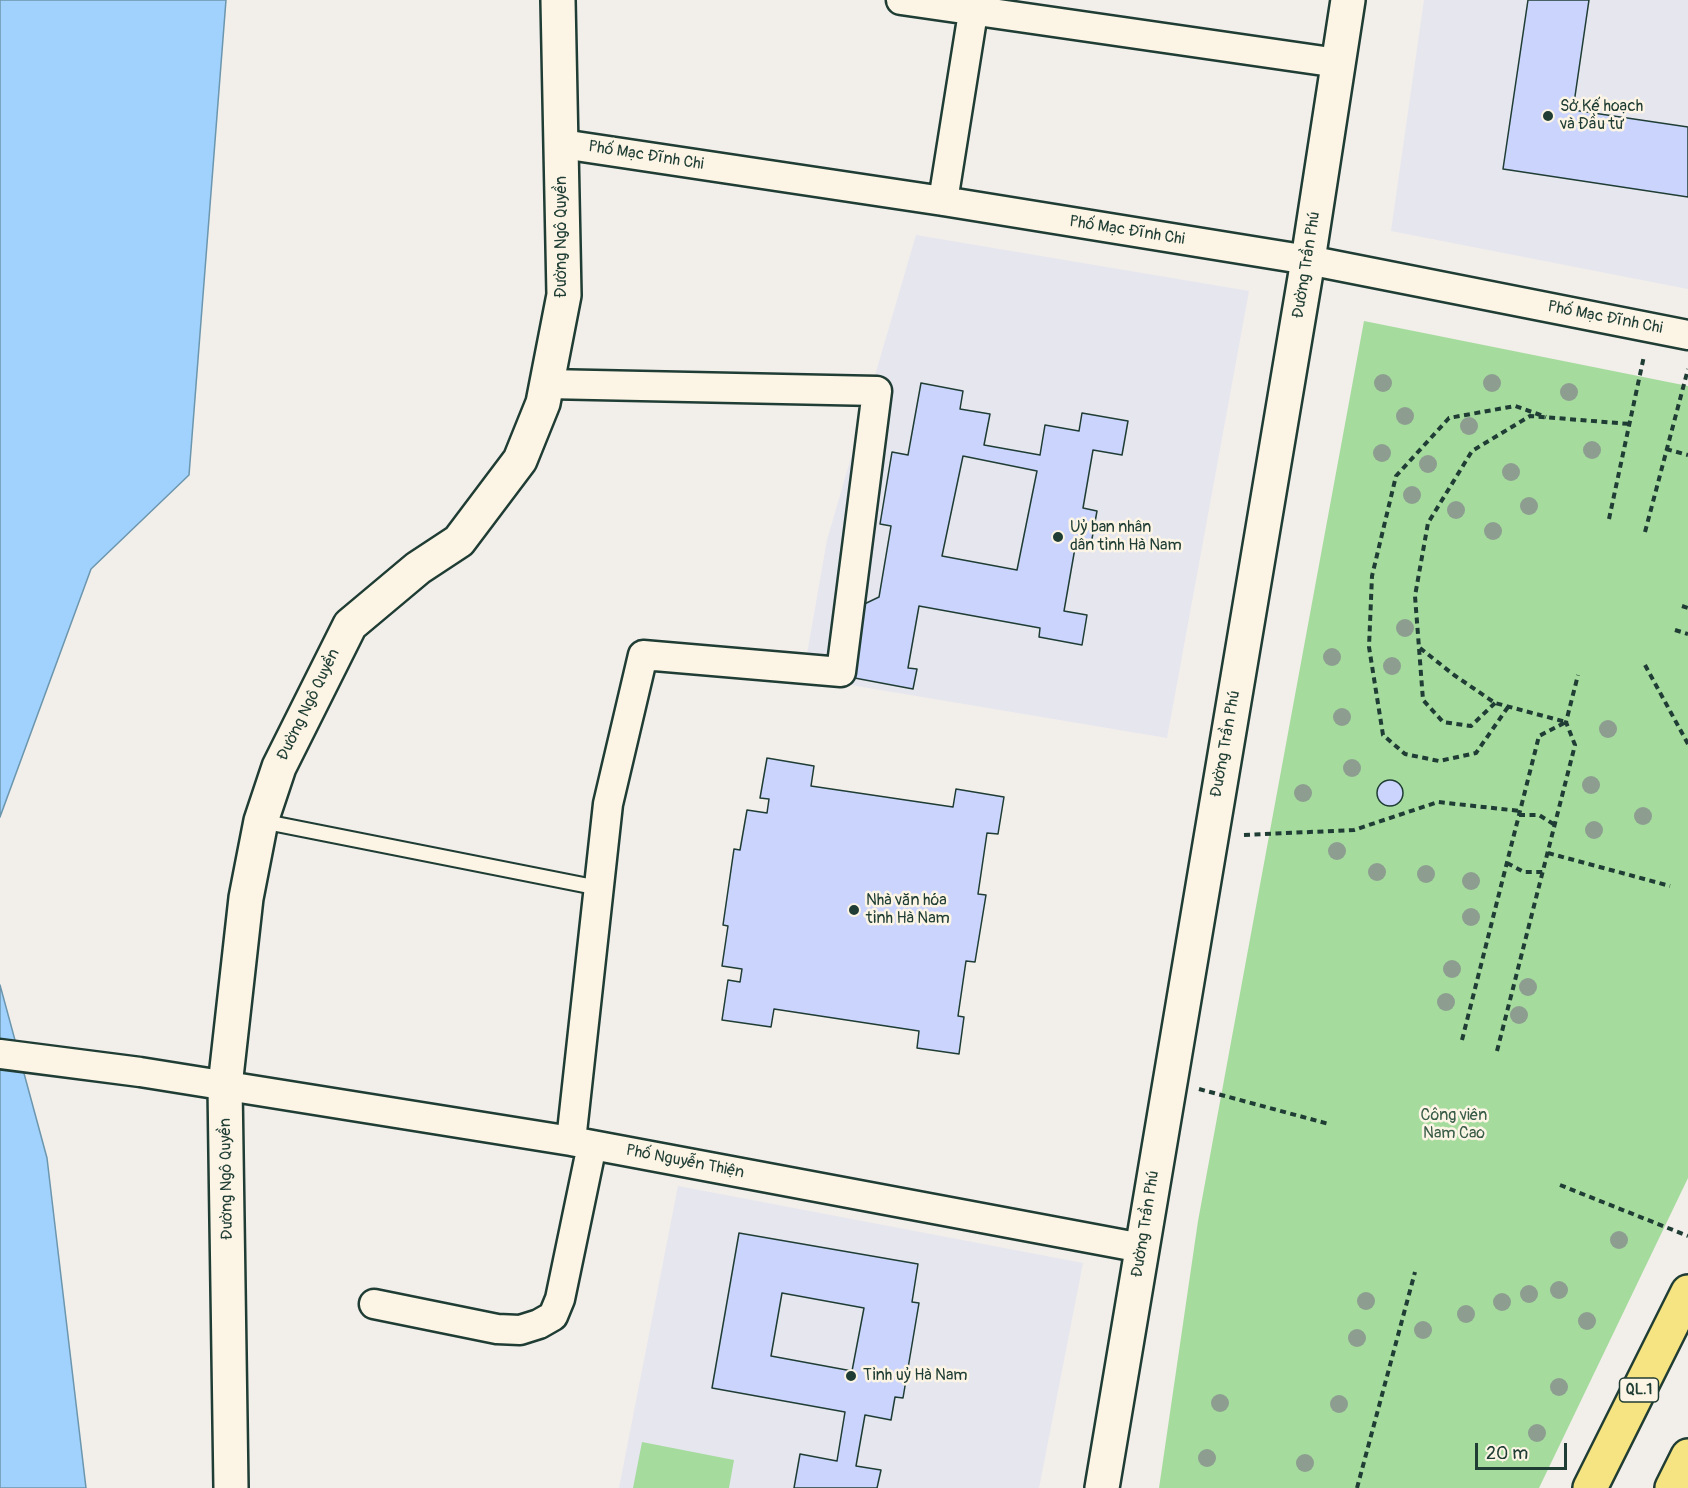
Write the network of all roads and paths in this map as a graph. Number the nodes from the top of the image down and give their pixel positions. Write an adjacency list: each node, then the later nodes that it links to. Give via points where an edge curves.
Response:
1 (558, 0): 6 (street, Đường Ngô Quyền)
2 (901, 0): 4 (street)
3 (1348, 0): 5 (street, Đường Trần Phú)
4 (975, 5): 5 (street); 7 (street)
5 (1338, 63): 8 (street, Đường Trần Phú)
6 (562, 144): 7 (street, Phố Mạc Đĩnh Chi); 12 (street, Đường Ngô Quyền, via 564,295)
7 (943, 201): 8 (street, Phố Mạc Đĩnh Chi)
8 (1308, 260): 9 (street, Phố Mạc Đĩnh Chi); 33 (street, Đường Trần Phú)
9 (1650, 326): 10 (street, Phố Mạc Đĩnh Chi); 14 (path)
10 (1688, 334)
11 (1688, 369): 15 (path)
12 (547, 384): 31 (street, Đường Ngô Quyền, via 520,460 459,541 418,568 350,625 279,767); 38 (street, via 877,391 841,672 643,655 608,804)
13 (1546, 417): 14 (path); 23 (path, via 1530,416 1472,451 1428,522 1415,596); 27 (path, via 1515,406 1449,418 1396,476 1372,576 1369,647 1383,735 1406,754 1440,761 1476,753)
14 (1630, 424): 17 (path)
15 (1666, 449): 16 (path); 18 (path)
16 (1688, 455)
17 (1609, 519)
18 (1645, 532)
19 (1682, 606): 20 (path)
20 (1688, 608)
21 (1675, 630): 22 (path)
22 (1688, 634)
23 (1419, 647): 26 (path); 26 (path, via 1423,700 1443,722 1471,726)
24 (1645, 665): 29 (path)
25 (1578, 675): 28 (path)
26 (1495, 703): 27 (path)
27 (1508, 706): 28 (path)
28 (1566, 722): 30 (path, via 1539,736); 32 (path, via 1575,745)
29 (1688, 744)
30 (1520, 813): 32 (path, via 1539,815); 33 (path, via 1438,802 1354,830); 35 (path)
31 (261, 821): 38 (lane); 43 (street, Đường Ngô Quyền, via 246,898)
32 (1555, 825): 34 (path)
33 (1210, 836): 42 (street, Đường Trần Phú)
34 (1548, 854): 36 (path); 37 (path)
35 (1507, 863): 36 (path, via 1524,872); 39 (path)
36 (1543, 872): 40 (path)
37 (1670, 886)
38 (598, 888): 45 (street)
39 (1462, 1040)
40 (1497, 1051)
41 (0, 1054): 43 (street, Phố Nguyễn Thiện)
42 (1170, 1081): 44 (path); 48 (street, Đường Trần Phú)
43 (225, 1086): 45 (street, Phố Nguyễn Thiện); 53 (street, Đường Ngô Quyền)
44 (1329, 1124)
45 (581, 1143): 48 (street, Phố Nguyễn Thiện); 51 (street, via 560,1299 553,1316 520,1330 497,1329)
46 (1560, 1185): 47 (path)
47 (1688, 1236)
48 (1142, 1248): 54 (street, Đường Trần Phú)
49 (1415, 1272): 55 (path)
50 (1688, 1292): 56 (main road, QL.1)
51 (374, 1304)
52 (1688, 1456): 57 (main road)
53 (231, 1488)
54 (1102, 1488)
55 (1357, 1488)
56 (1590, 1488)
57 (1672, 1488)

